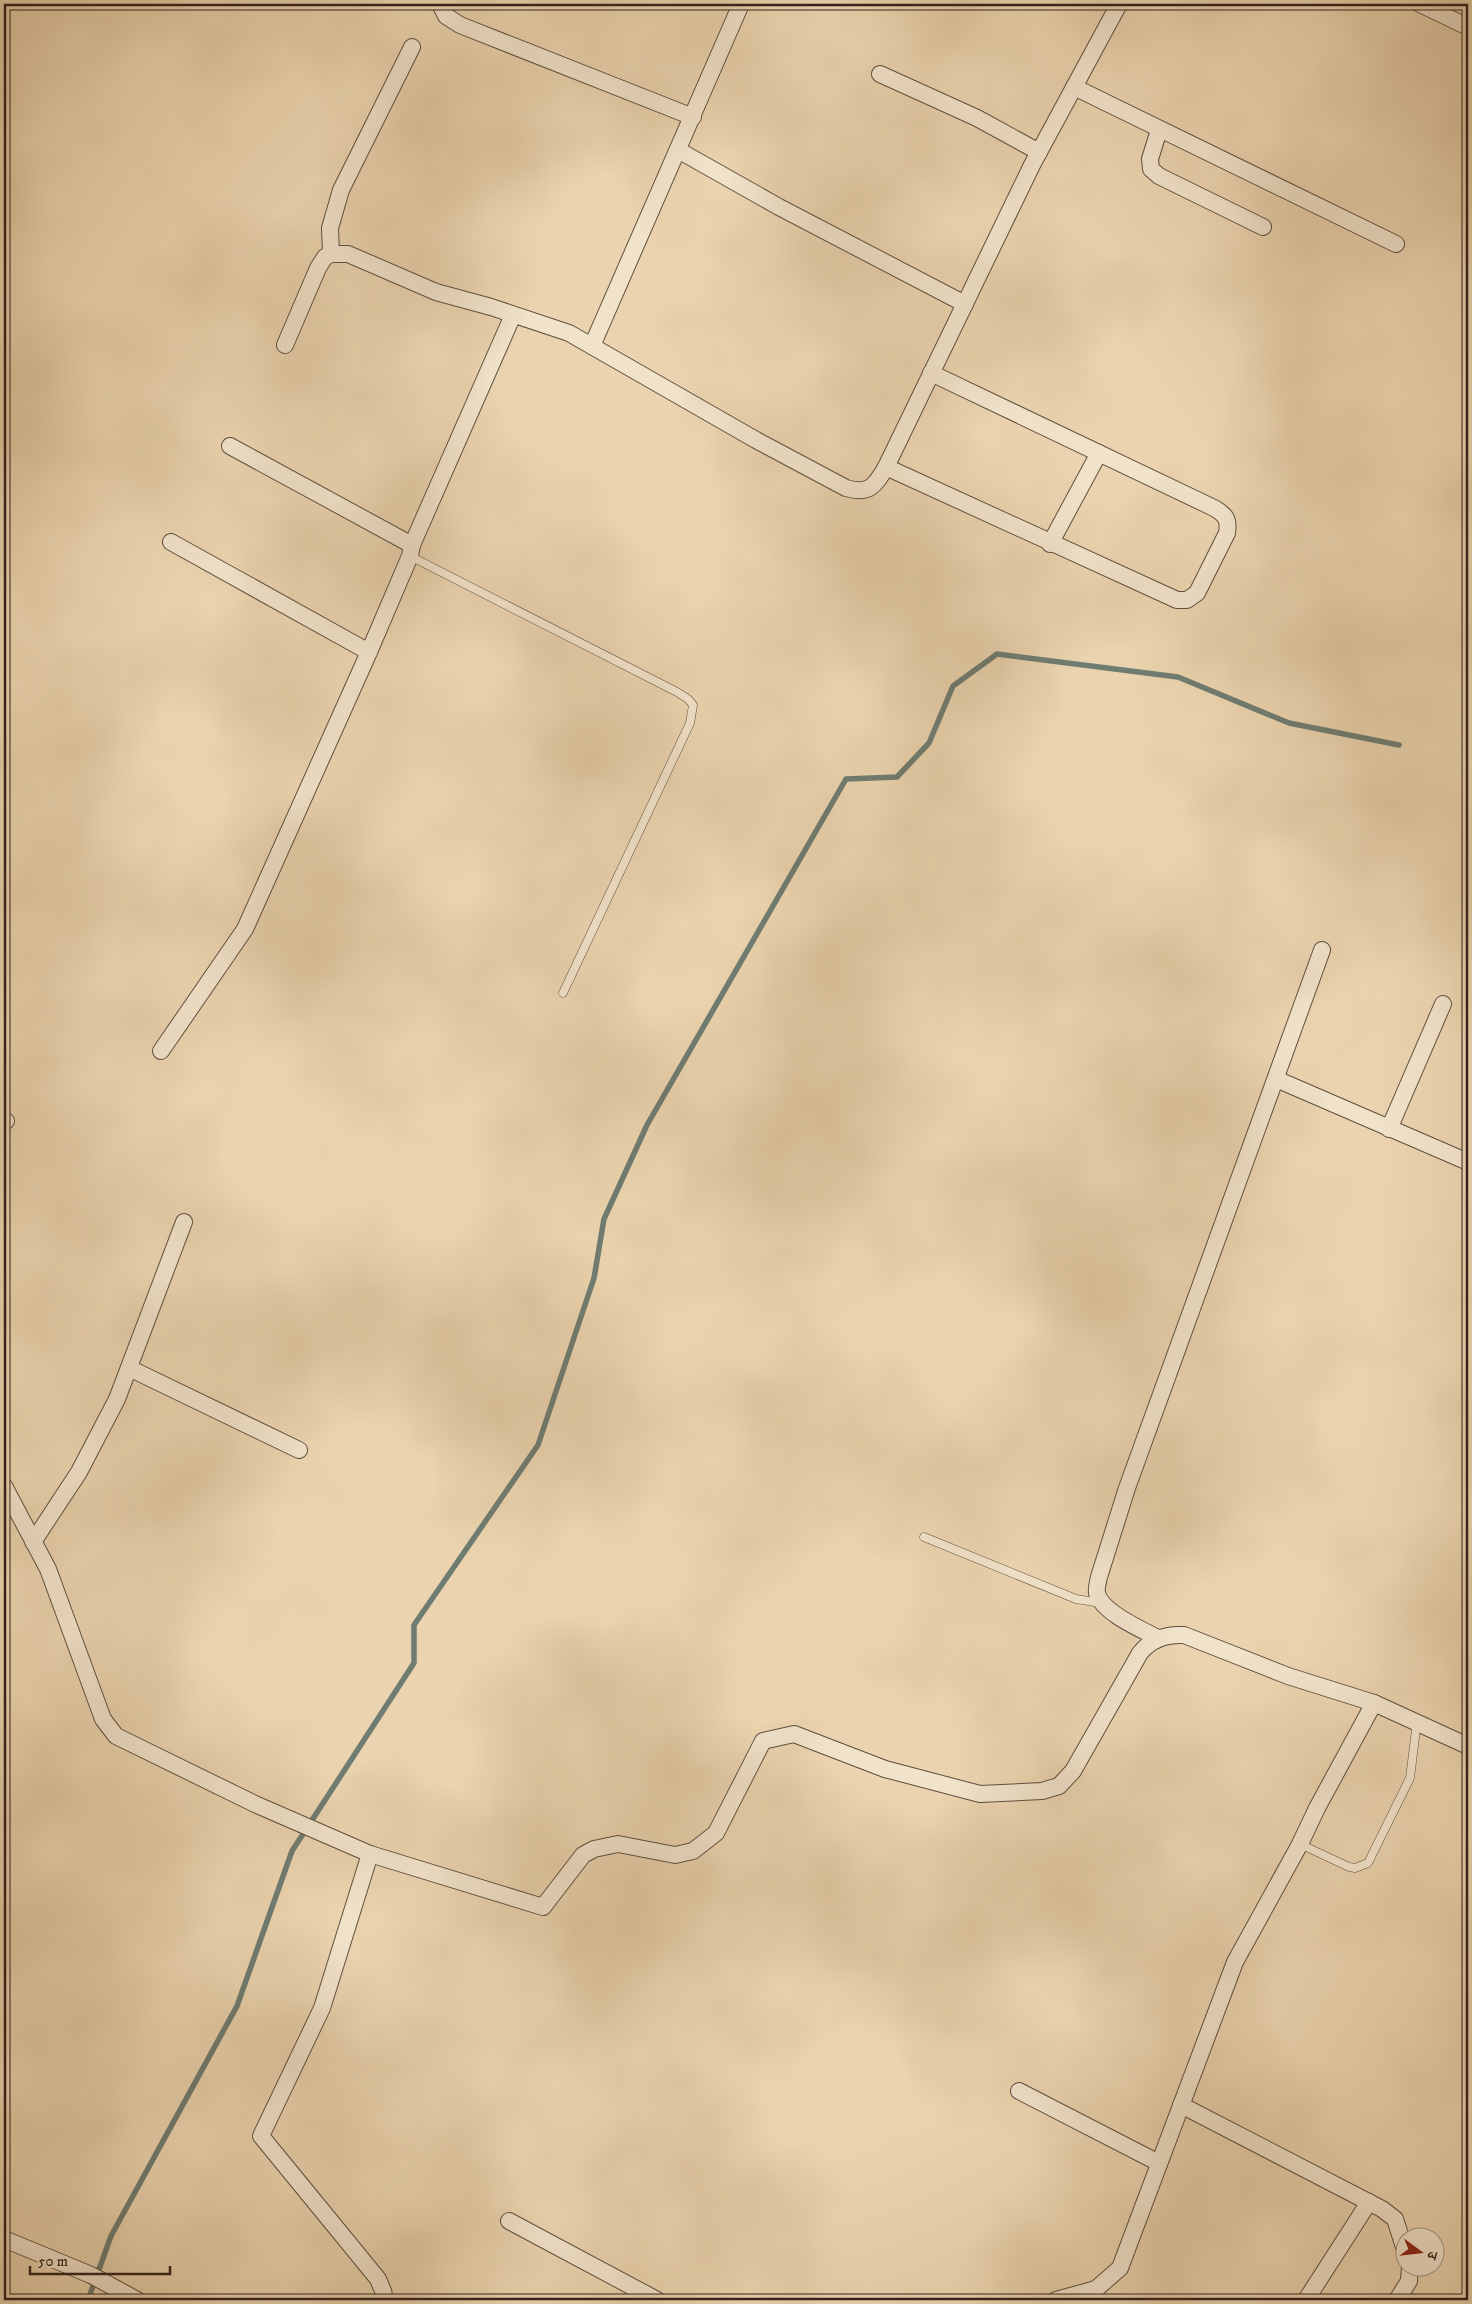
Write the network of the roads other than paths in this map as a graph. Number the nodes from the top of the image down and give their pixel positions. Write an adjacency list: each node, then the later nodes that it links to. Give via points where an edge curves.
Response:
1 (440, 4): 9 (street, via 446,16 460,25)
2 (741, 4): 9 (street)
3 (1119, 4): 8 (street)
4 (1420, 4): 5 (street)
5 (1468, 28)
6 (412, 47): 15 (street, via 341,190 330,228)
7 (880, 74): 12 (street, via 977,118)
8 (1074, 88): 10 (street); 12 (street)
9 (693, 117): 11 (street)
10 (1159, 130): 13 (street, via 1150,159 1151,169 1159,176); 14 (street)
11 (678, 150): 16 (street); 19 (street)
12 (1039, 152): 16 (street)
13 (1263, 227)
14 (1396, 244)
15 (331, 254): 17 (street, via 348,254 436,292); 18 (street, via 318,268)
16 (965, 304): 20 (street)
17 (513, 315): 19 (street, via 569,333); 26 (street)
18 (285, 345)
19 (592, 346): 23 (street, via 846,488 858,492 866,490 876,484)
20 (931, 373): 22 (street); 23 (street)
21 (230, 446): 26 (street)
22 (1099, 453): 25 (street); 25 (street, via 1225,515 1229,523 1227,533 1197,593 1187,600 1177,600)
23 (886, 467): 25 (street)
24 (171, 542): 27 (street)
25 (1050, 544)
26 (411, 551): 27 (street); 29 (lane, via 677,692 693,705 690,723)
27 (369, 652): 31 (street, via 245,929)
28 (1322, 950): 32 (street)
29 (563, 992)
30 (1443, 1004): 33 (street)
31 (161, 1051)
32 (1276, 1079): 33 (street); 41 (street, via 1127,1488 1099,1577 1097,1593)
33 (1390, 1129): 34 (street)
34 (1468, 1162)
35 (184, 1222): 36 (street)
36 (129, 1368): 37 (street); 40 (street, via 117,1399 79,1472)
37 (299, 1450)
38 (4, 1486): 40 (street)
39 (924, 1537): 41 (lane, via 1076,1599)
40 (34, 1542): 47 (street, via 48,1569 103,1719 116,1736 255,1804)
41 (1101, 1603): 42 (street)
42 (1158, 1638): 43 (street, via 1184,1635 1288,1676); 47 (street, via 1140,1653 1073,1771 1059,1786 1042,1791 980,1794 885,1769 794,1734 763,1741 716,1833 693,1851 675,1855 618,1844 594,1849 583,1855 543,1907)
43 (1374, 1703): 44 (street); 46 (street)
44 (1417, 1722): 45 (street); 46 (lane, via 1410,1778 1368,1863 1355,1868)
45 (1468, 1746)
46 (1300, 1844): 49 (street, via 1235,1962)
47 (370, 1854): 56 (street, via 322,2008 261,2136 378,2279)
48 (1018, 2091): 50 (street)
49 (1180, 2105): 50 (street); 51 (street)
50 (1159, 2163): 59 (street, via 1120,2268 1096,2289)
51 (1374, 2205): 53 (street, via 1395,2220); 60 (street)
52 (509, 2221): 58 (street)
53 (1397, 2226)
54 (4, 2239): 57 (street, via 91,2275)
55 (1409, 2276): 61 (street)
56 (382, 2297)
57 (137, 2300)
58 (657, 2300)
59 (1056, 2300)
60 (1306, 2300)
61 (1397, 2300)

